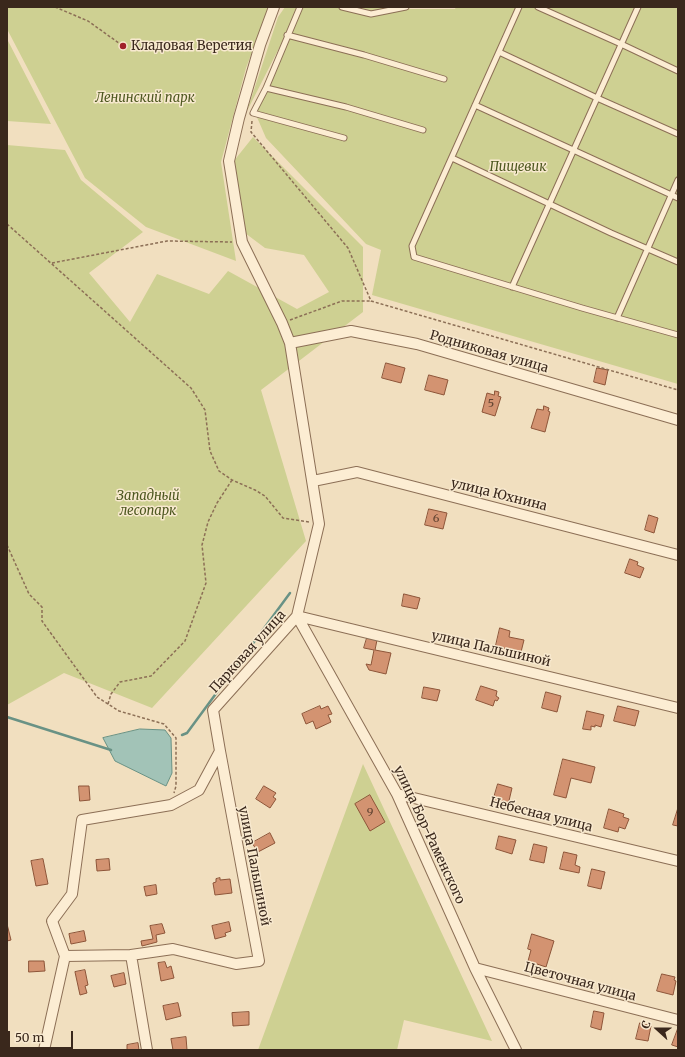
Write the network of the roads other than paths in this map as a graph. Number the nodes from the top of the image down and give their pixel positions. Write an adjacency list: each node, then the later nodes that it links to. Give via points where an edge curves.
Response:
1 (274, 7): 30 (street, via 258,52 229,162 242,242)
2 (300, 7): 8 (lane)
3 (342, 7): 4 (lane, via 371,14)
4 (406, 7)
5 (519, 7): 10 (lane)
6 (538, 7): 9 (lane)
7 (638, 7): 9 (lane)
8 (288, 35): 12 (lane); 13 (lane)
9 (621, 44): 11 (lane); 14 (lane)
10 (499, 52): 14 (lane); 15 (lane)
11 (678, 71)
12 (444, 79)
13 (266, 88): 16 (lane); 18 (lane, via 253,113)
14 (597, 98): 17 (lane); 19 (lane)
15 (475, 105): 19 (lane); 20 (lane)
16 (423, 130)
17 (678, 134)
18 (344, 138)
19 (574, 150): 22 (lane); 24 (lane)
20 (452, 158): 24 (lane); 27 (lane, via 412,246 414,257)
21 (678, 180): 22 (lane)
22 (671, 195): 23 (lane); 25 (lane)
23 (678, 198)
24 (549, 204): 25 (lane); 27 (lane)
25 (648, 248): 26 (lane); 28 (lane)
26 (678, 262)
27 (512, 287): 28 (lane)
28 (617, 318): 29 (lane)
29 (678, 335)
30 (290, 343): 31 (street, Родниковая улица, via 351,331 417,344); 32 (street)
31 (678, 420)
32 (313, 481): 33 (street, улица Юхнина, via 357,472); 34 (street, via 319,524)
33 (678, 555)
34 (297, 616): 35 (street, улица Пальшиной); 36 (street, Парковая улица, via 213,710); 37 (street, улица Бор-Раменского)
35 (678, 708)
36 (220, 751): 39 (street, улица Пальшиной, via 259,962 236,964 173,949); 40 (street, via 198,790 171,805 82,820 72,894 52,921)
37 (397, 794): 38 (street, Небесная улица); 41 (street, улица Бор-Раменского)
38 (678, 862)
39 (131, 955): 40 (street); 44 (street)
40 (65, 956): 43 (street)
41 (475, 968): 42 (street, Цветочная улица); 45 (street, улица Бор-Раменского)
42 (678, 1020)
43 (44, 1050)
44 (147, 1050)
45 (516, 1050)

